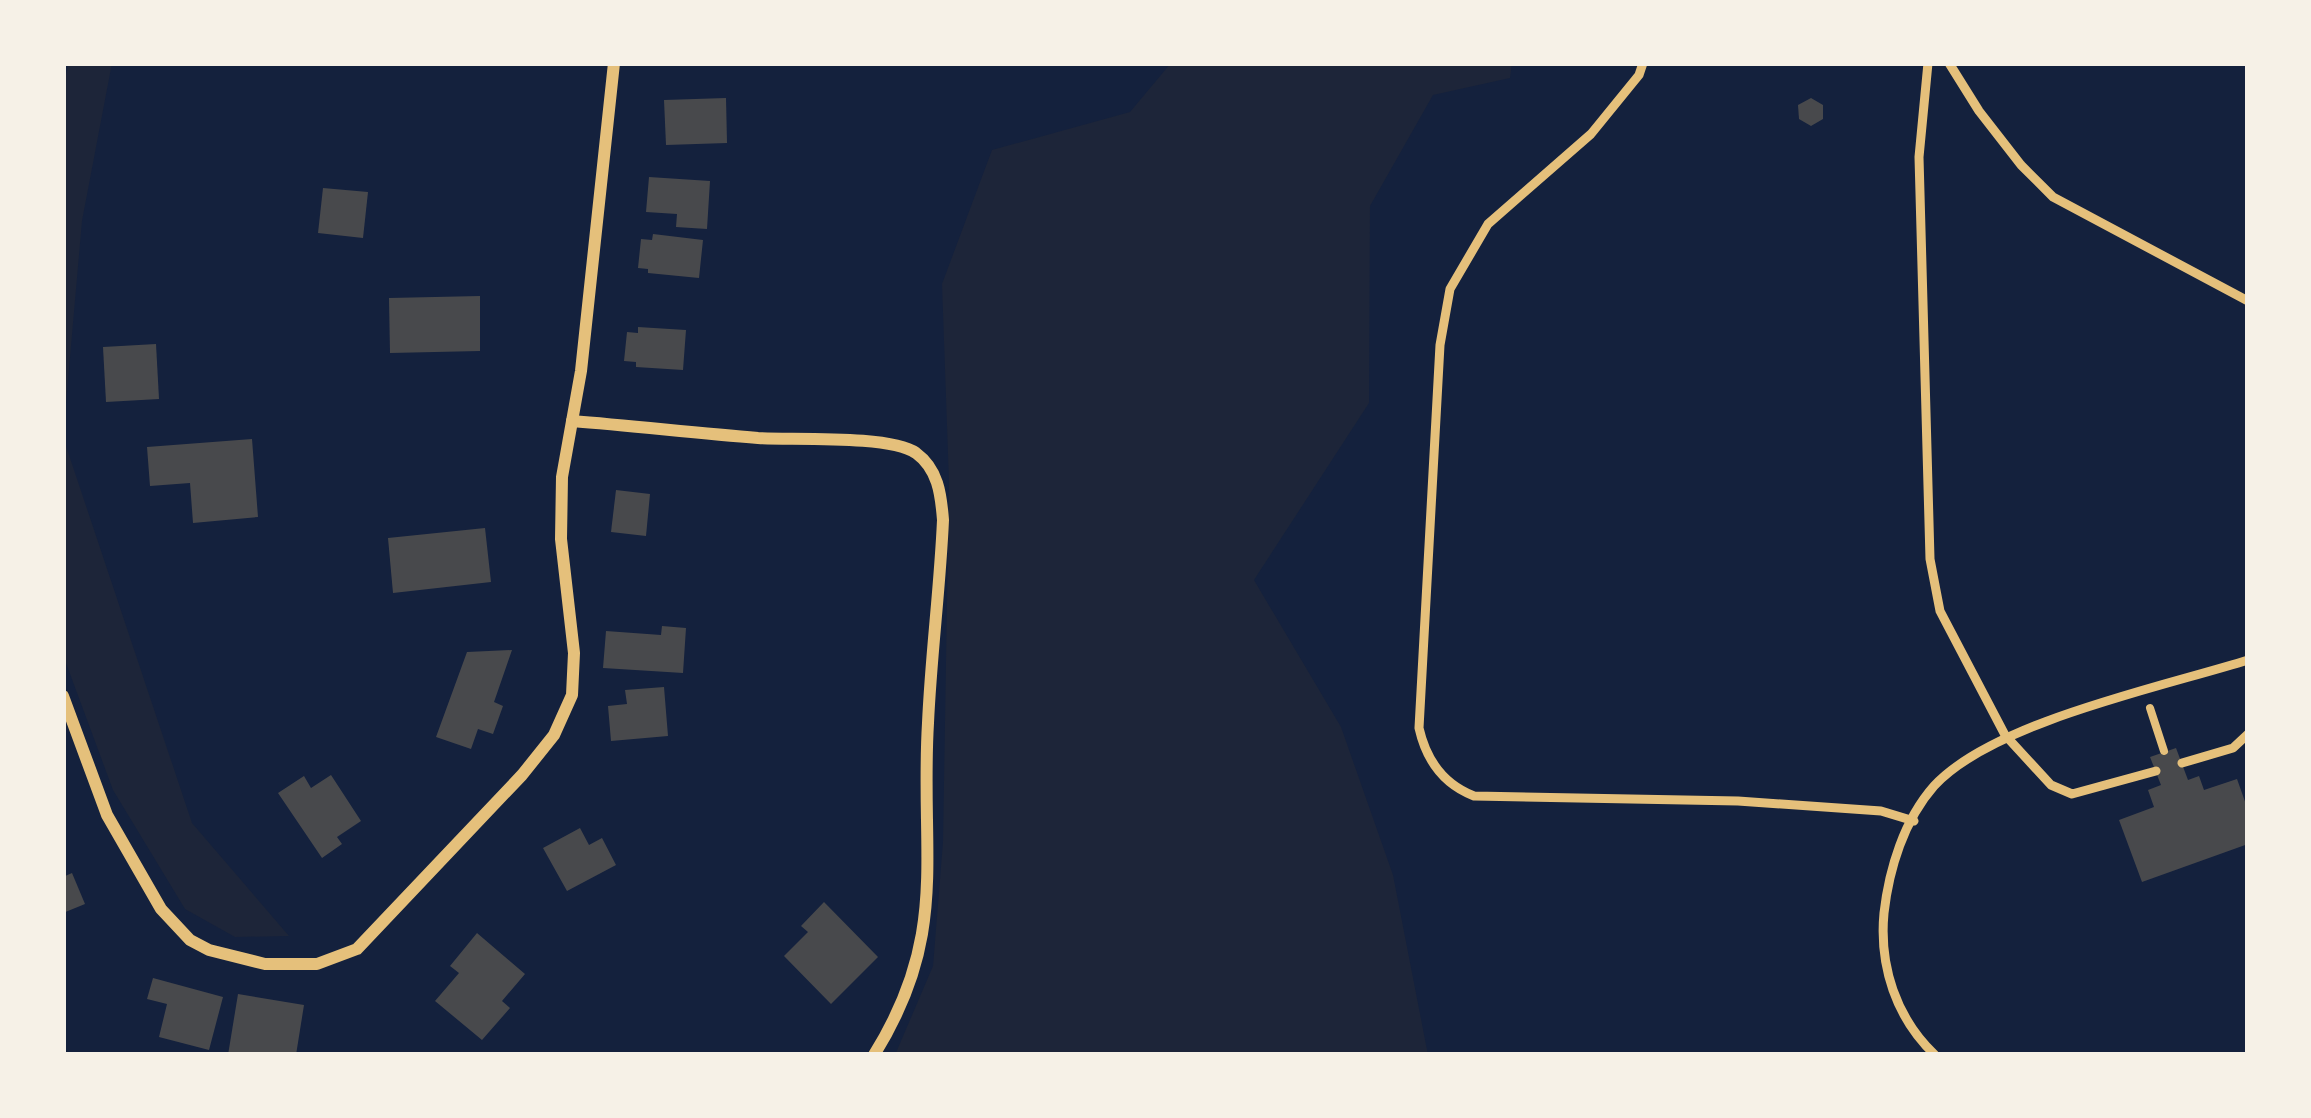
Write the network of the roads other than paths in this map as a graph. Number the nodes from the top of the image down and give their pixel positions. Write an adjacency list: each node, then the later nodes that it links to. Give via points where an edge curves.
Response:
1 (614, 63): 6 (street)
2 (1642, 63): 13 (lane, via 1591,134 1488,224 1450,290 1420,704 1426,756 1456,789 1474,796 1738,801)
3 (1928, 63): 10 (lane, via 1919,157 1930,559 1940,610)
4 (1949, 63): 5 (lane, via 2021,166 2053,197)
5 (2248, 301)
6 (572, 421): 8 (street, via 562,477 572,695 522,776 357,949 317,964 265,964 190,940 161,909 107,815); 14 (street, via 871,443 908,449 933,472 943,520 928,723 928,908 914,977)
7 (2248, 660): 10 (lane)
8 (63, 696)
9 (2248, 734): 11 (lane, via 2233,748)
10 (2005, 735): 12 (lane, via 2050,785 2072,794); 13 (lane, via 1935,786)
11 (2182, 764)
12 (2156, 771)
13 (1913, 820): 15 (lane, via 1888,884 1882,934 1899,1008)
14 (874, 1055)
15 (1935, 1055)

